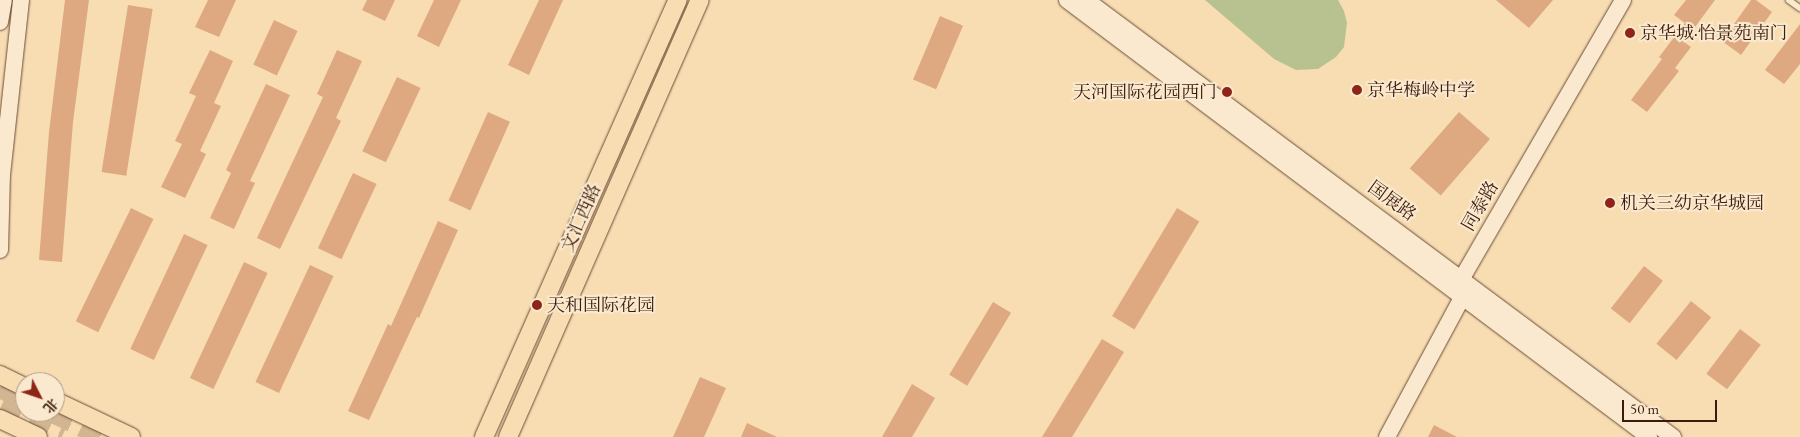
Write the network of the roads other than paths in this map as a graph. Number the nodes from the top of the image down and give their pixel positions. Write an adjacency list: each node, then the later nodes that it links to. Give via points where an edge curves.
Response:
1 (4, 0): 10 (street)
2 (21, 0): 11 (street, via 2,175)
3 (678, 0): 20 (main road, 文汇西路)
4 (700, 0): 21 (main road, 文汇西路)
5 (1066, 0): 13 (street, 国展路)
6 (1086, 0): 12 (street, 国展路)
7 (1623, 0): 12 (street, 同泰路)
8 (1790, 0): 9 (lane)
9 (1800, 8)
10 (0, 22)
11 (0, 250)
12 (1462, 278): 13 (street); 24 (street, 国展路)
13 (1463, 296): 22 (street); 23 (street, 国展路)
14 (0, 375): 15 (main road)
15 (15, 382)
16 (65, 406): 19 (main road)
17 (0, 419): 18 (main road)
18 (38, 437)
19 (130, 437)
20 (484, 437)
21 (508, 437)
22 (1388, 437)
23 (1649, 437)
24 (1673, 437)

